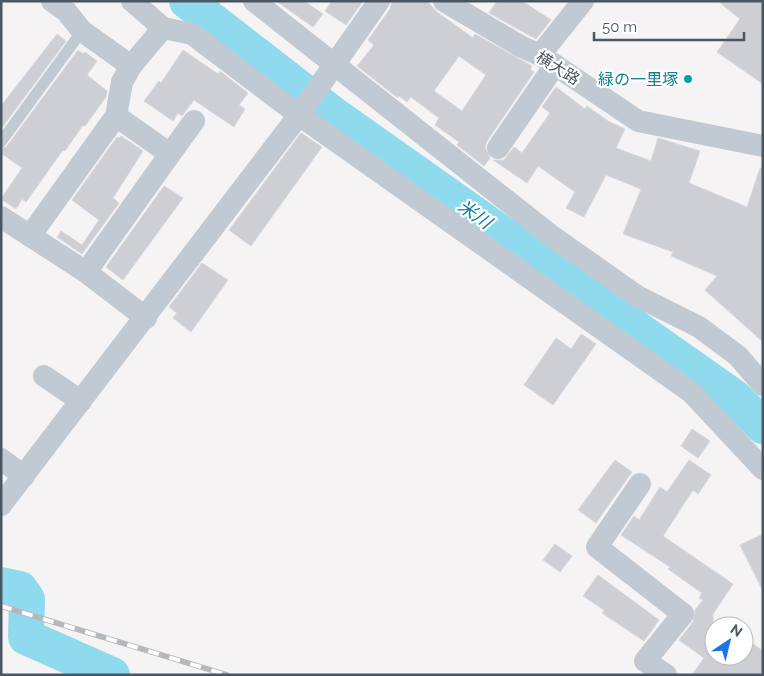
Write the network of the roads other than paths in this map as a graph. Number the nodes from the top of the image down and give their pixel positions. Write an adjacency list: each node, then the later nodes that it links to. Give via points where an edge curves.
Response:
1 (52, 1): 8 (street, via 66,11)
2 (132, 1): 7 (street)
3 (254, 1): 11 (street)
4 (379, 1): 11 (street)
5 (444, 1): 9 (street, 横大路)
6 (583, 1): 9 (street)
7 (163, 28): 10 (street); 12 (street, via 192,34)
8 (82, 31): 10 (street); 15 (lane)
9 (547, 60): 16 (street, 横大路, via 638,121); 17 (street)
10 (131, 66): 13 (street, via 122,82)
11 (334, 68): 12 (street); 24 (street, via 549,234 637,296 707,332 738,356)
12 (301, 112): 22 (street); 27 (street, via 691,392)
13 (116, 116): 18 (street); 20 (street)
14 (194, 121): 18 (street)
15 (1, 142)
16 (763, 146)
17 (498, 148)
18 (170, 154): 21 (street)
19 (1, 217): 20 (street)
20 (30, 236): 21 (street)
21 (86, 272): 22 (street)
22 (146, 318): 25 (street)
23 (44, 376): 25 (street)
24 (763, 385)
25 (81, 402): 28 (street)
26 (1, 459): 28 (street)
27 (763, 469)
28 (24, 476): 30 (street)
29 (640, 484): 31 (street, via 597,547 683,614)
30 (1, 505)
31 (640, 668): 32 (street)
32 (666, 675)

